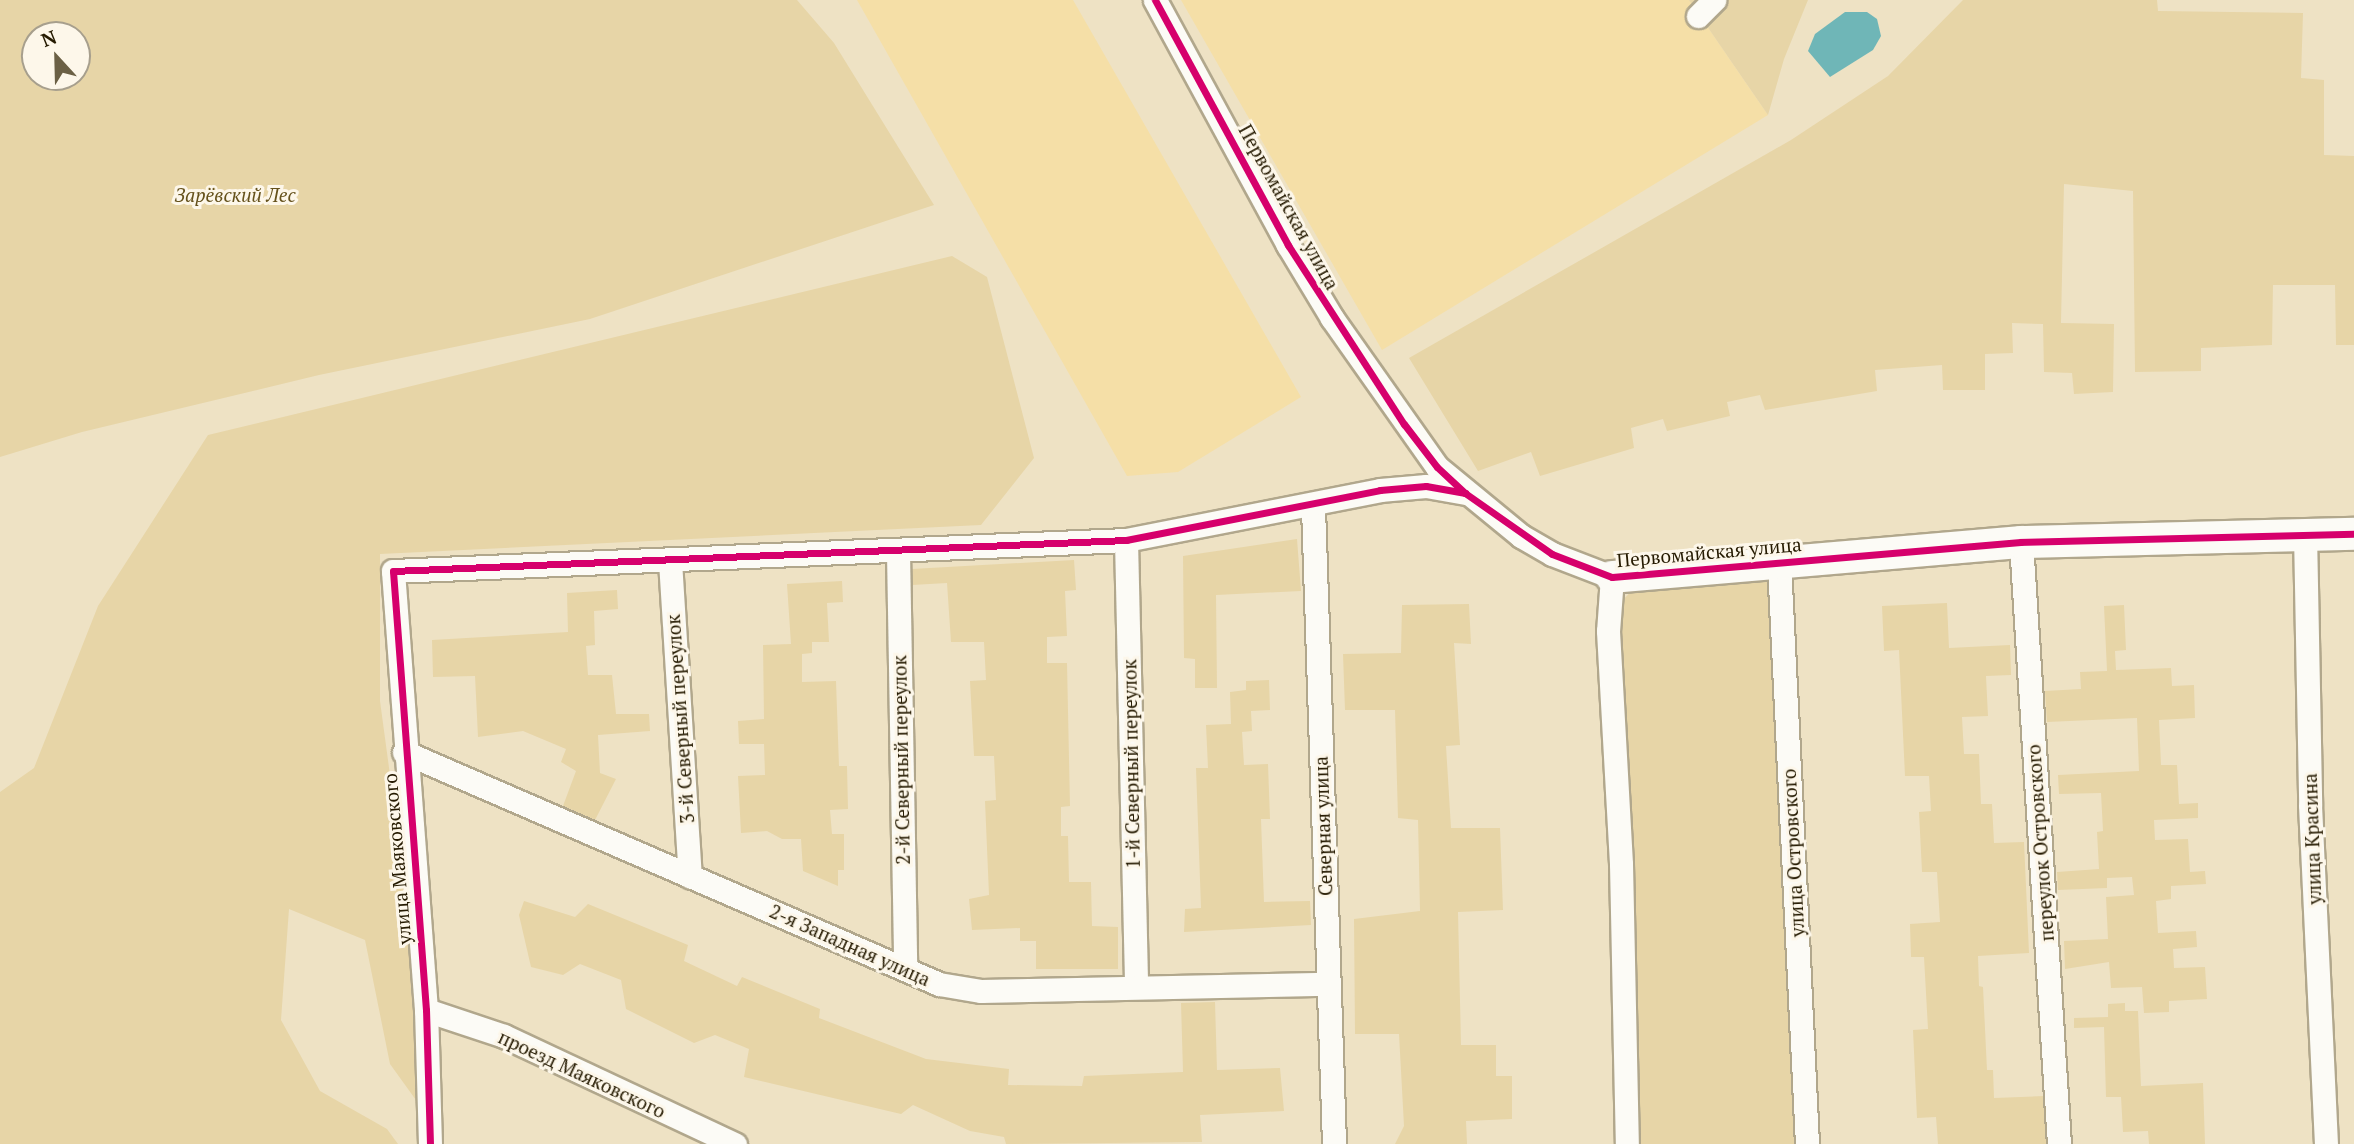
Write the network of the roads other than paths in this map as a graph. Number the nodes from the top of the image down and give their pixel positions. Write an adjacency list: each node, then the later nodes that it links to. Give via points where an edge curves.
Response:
1 (1155, 0): 2 (street, Первомайская улица, via 1332,317 1412,435)
2 (1465, 493): 3 (street, via 1426,486 1403,488); 11 (street, Первомайская улица, via 1552,554)
3 (1313, 507): 6 (street); 15 (street, Северная улица)
4 (2305, 533): 5 (street, Первомайская улица); 7 (street, Первомайская улица); 24 (street, улица Красина, via 2310,805)
5 (2354, 534)
6 (1126, 540): 8 (street); 16 (street, 1-й Северный переулок)
7 (2021, 542): 10 (street, Первомайская улица); 23 (street, переулок Островского)
8 (898, 552): 9 (street); 14 (street, 2-й Северный переулок)
9 (670, 561): 12 (street, улица Маяковского, via 393,571); 13 (street, 3-й Северный переулок)
10 (1779, 563): 11 (street, Первомайская улица); 22 (street, улица Островского)
11 (1612, 577): 21 (street, via 1608,631)
12 (404, 752): 13 (street, 2-я Западная улица); 17 (street, улица Маяковского)
13 (690, 876): 14 (street, 2-я Западная улица)
14 (905, 968): 16 (street, 2-я Западная улица, via 939,984 981,991)
15 (1328, 984): 16 (street, 2-я Западная улица); 20 (street, Северная улица)
16 (1136, 987)
17 (426, 1010): 18 (street, улица Маяковского); 19 (street, проезд Маяковского, via 504,1036)
18 (430, 1144)
19 (735, 1144)
20 (1334, 1144)
21 (1627, 1144)
22 (1807, 1144)
23 (2059, 1144)
24 (2326, 1144)

